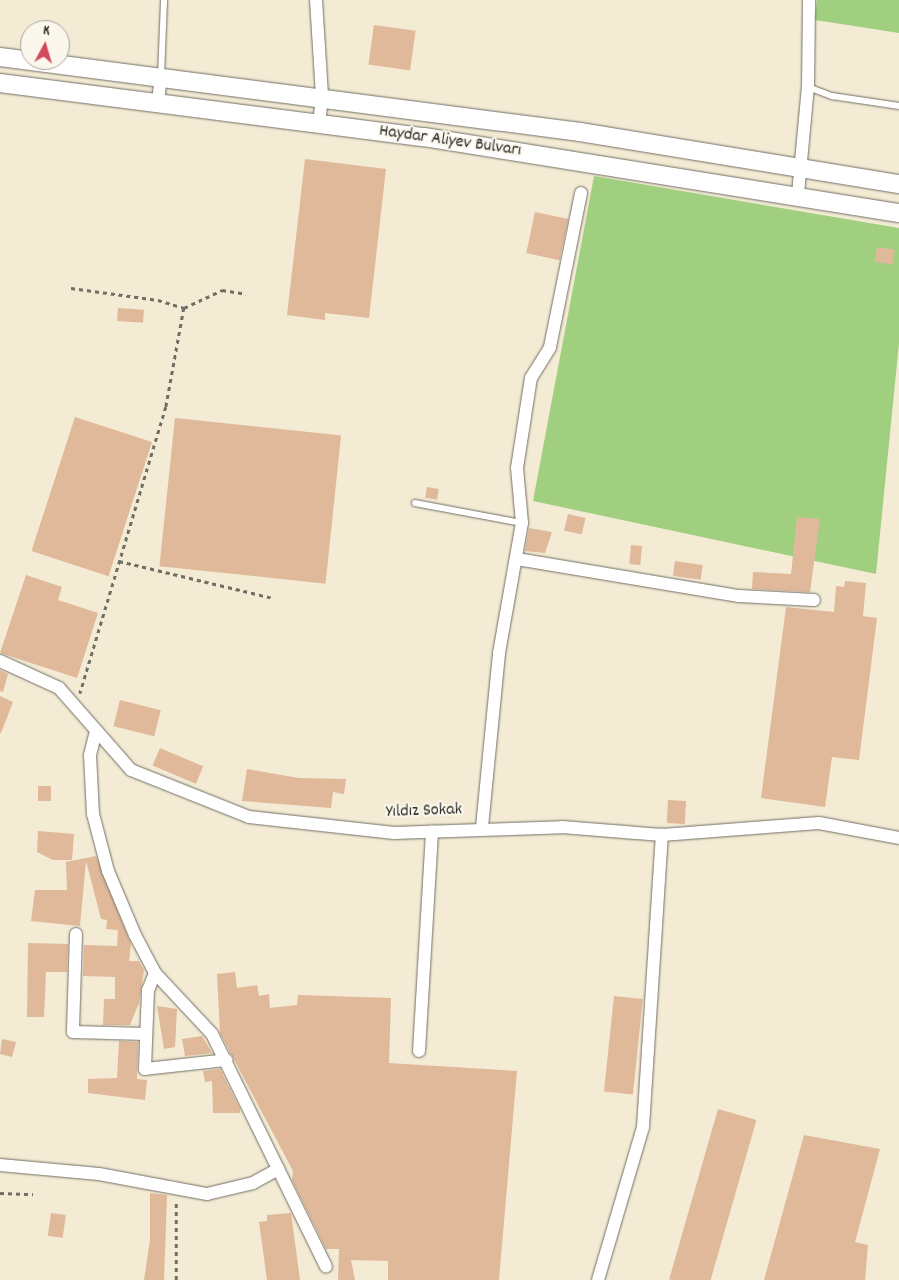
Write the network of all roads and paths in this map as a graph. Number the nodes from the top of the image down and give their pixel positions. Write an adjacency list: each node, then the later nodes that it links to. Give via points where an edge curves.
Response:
1 (164, 0): 5 (lane)
2 (316, 0): 8 (street)
3 (809, 0): 7 (street)
4 (0, 57): 5 (main road, Haydar Aliyev Bulvarı)
5 (161, 76): 8 (main road, Haydar Aliyev Bulvarı); 9 (street)
6 (0, 83): 9 (main road, Haydar Aliyev Bulvarı)
7 (808, 87): 10 (lane, via 832,96); 12 (street)
8 (322, 96): 11 (street); 12 (main road, Haydar Aliyev Bulvarı)
9 (158, 103): 11 (main road, Haydar Aliyev Bulvarı)
10 (899, 106)
11 (319, 124): 15 (main road, Haydar Aliyev Bulvarı)
12 (801, 166): 13 (main road, Haydar Aliyev Bulvarı); 15 (street)
13 (899, 184)
14 (581, 193): 21 (street, via 550,347 532,378 517,468)
15 (798, 194): 16 (main road, Haydar Aliyev Bulvarı)
16 (899, 213)
17 (71, 288): 19 (path, via 158,300)
18 (246, 294): 19 (path, via 222,290)
19 (184, 308): 23 (path, via 166,407)
20 (415, 503): 21 (lane)
21 (522, 523): 22 (street)
22 (517, 559): 25 (street, via 739,596); 29 (street, via 499,653)
23 (119, 561): 24 (path); 27 (path)
24 (273, 598)
25 (814, 600)
26 (0, 662): 27 (street, Yıldız Sokak, via 59,688)
27 (76, 704): 28 (street, Yıldız Sokak)
28 (96, 731): 30 (street, Yıldız Sokak, via 131,770 250,817 394,832); 34 (street, via 90,756 93,814 108,870)
29 (482, 827): 30 (street, Yıldız Sokak); 31 (street, Yıldız Sokak, via 562,827)
30 (432, 831): 36 (street)
31 (662, 835): 32 (street, Yıldız Sokak, via 819,824); 45 (street, via 643,1127)
32 (899, 838)
33 (76, 934): 35 (street, via 72,1032)
34 (155, 973): 35 (street, via 148,990); 37 (street, via 202,1020)
35 (146, 1034): 37 (street, via 145,1069)
36 (419, 1051)
37 (227, 1060): 39 (street)
38 (0, 1165): 40 (street, via 99,1174)
39 (278, 1169): 40 (street, via 253,1183 207,1194); 43 (street)
40 (176, 1188): 44 (path)
41 (0, 1193): 42 (path)
42 (33, 1194)
43 (326, 1267)
44 (176, 1280)
45 (598, 1280)

